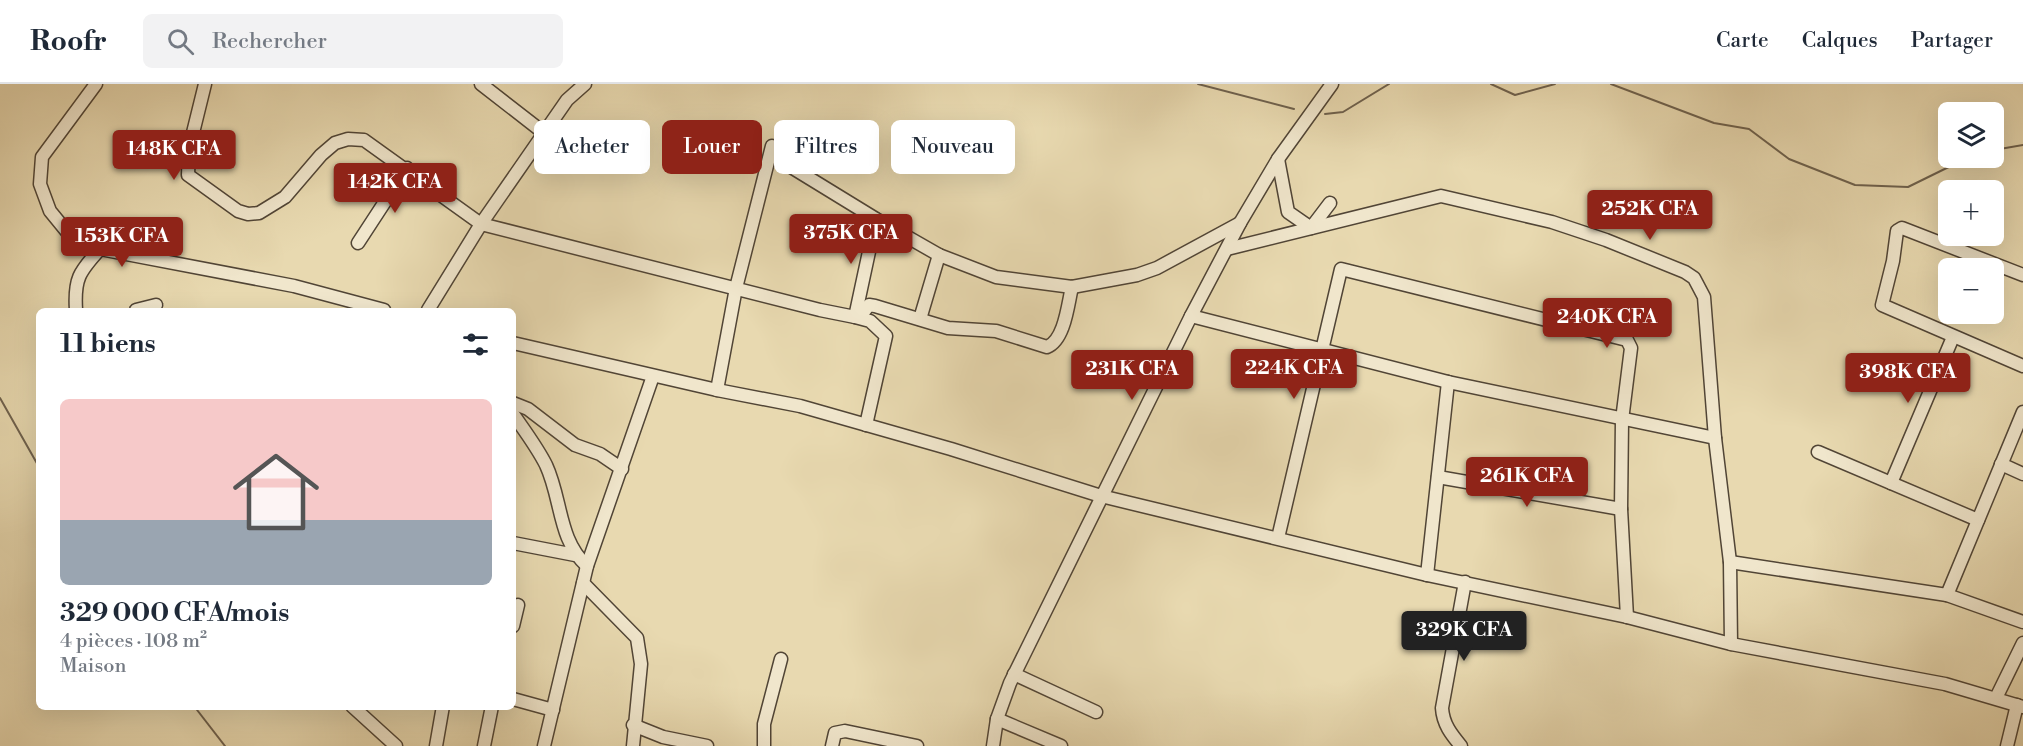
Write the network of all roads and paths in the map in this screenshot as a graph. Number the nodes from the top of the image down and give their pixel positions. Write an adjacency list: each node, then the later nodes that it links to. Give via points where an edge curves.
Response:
1 (96, 84): 16 (street, via 42,157 39,171 43,195 60,225)
2 (205, 84): 10 (street, via 186,170 237,211 259,213 271,206 321,155 335,143 348,139 364,140)
3 (481, 84): 7 (street)
4 (585, 84): 6 (street)
5 (1332, 84): 9 (street)
6 (553, 120)
7 (534, 125)
8 (534, 147): 14 (street)
9 (1278, 159): 11 (street, via 1288,212 1311,228); 13 (street)
10 (407, 168): 14 (street); 15 (street)
11 (1330, 203)
12 (876, 219): 18 (street); 21 (street, via 783,162 772,146); 28 (street)
13 (1240, 223): 17 (street); 20 (street, via 1157,268)
14 (481, 224): 21 (street); 26 (street)
15 (358, 243)
16 (100, 249): 23 (street, via 79,274); 25 (street, via 294,286)
17 (1227, 249): 27 (street); 42 (street, via 1441,196 1552,222 1606,240 1685,272 1701,287)
18 (939, 255): 20 (street, via 996,277); 29 (street)
19 (2023, 275): 30 (street, via 1905,228 1899,229 1882,305)
20 (1072, 287): 29 (street, via 1061,329 1047,347 996,331 948,328)
21 (736, 288): 28 (street); 36 (street)
22 (156, 305): 24 (street)
23 (76, 308)
24 (144, 308)
25 (376, 308)
26 (429, 308)
27 (1191, 316): 32 (street); 49 (street)
28 (855, 317): 29 (street, via 869,305); 41 (street, via 870,321 886,336)
29 (920, 319)
30 (1953, 337): 33 (street); 48 (street)
31 (516, 344): 34 (street)
32 (1321, 349): 35 (street); 40 (street, via 1341,269 1627,339 1631,348); 52 (street)
33 (2023, 366)
34 (653, 376): 36 (street); 45 (street)
35 (1448, 382): 40 (street); 47 (street)
36 (717, 390): 41 (street, via 800,406)
37 (516, 404): 45 (street, via 575,445)
38 (2023, 411): 44 (street)
39 (516, 419): 54 (street, via 546,464 562,525)
40 (1622, 420): 42 (street); 50 (street)
41 (866, 425): 49 (street)
42 (1715, 438): 55 (street)
43 (1818, 452): 48 (street)
44 (2001, 464): 46 (street); 51 (street)
45 (622, 468): 56 (street)
46 (2023, 474)
47 (1438, 477): 50 (street); 57 (street)
48 (1891, 483): 51 (street)
49 (1101, 496): 52 (street); 68 (street)
50 (1621, 509): 63 (street)
51 (1978, 520): 60 (street)
52 (1278, 538): 57 (street)
53 (516, 544): 54 (street)
54 (575, 555): 56 (street)
55 (1730, 562): 60 (street); 66 (street)
56 (587, 566): 59 (street)
57 (1428, 575): 58 (street)
58 (1465, 582): 63 (street); 90 (street, via 1442,708 1448,731)
59 (583, 583): 75 (street); 78 (street, via 637,638 641,664)
60 (1947, 595): 64 (street)
61 (518, 605): 62 (street)
62 (516, 613)
63 (1627, 617): 66 (street)
64 (2023, 622)
65 (2023, 643): 69 (street)
66 (1731, 644): 69 (street, via 1945,684)
67 (781, 659): 85 (street, via 764,724)
68 (1014, 674): 76 (street); 77 (street)
69 (1996, 698): 71 (street)
70 (516, 700): 75 (street)
71 (2020, 706): 91 (street)
72 (356, 710): 79 (street)
73 (442, 710): 80 (street)
74 (491, 710): 81 (street)
75 (553, 710): 82 (street)
76 (1096, 712)
77 (998, 719): 88 (street); 89 (street)
78 (633, 725): 83 (street); 84 (street, via 652,734)
79 (396, 746)
80 (436, 746)
81 (484, 746)
82 (544, 746)
83 (633, 746)
84 (707, 746)
85 (764, 746)
86 (832, 746): 87 (street, via 839,731)
87 (917, 746)
88 (993, 746)
89 (1061, 746)
90 (1461, 746)
91 (2007, 746)

